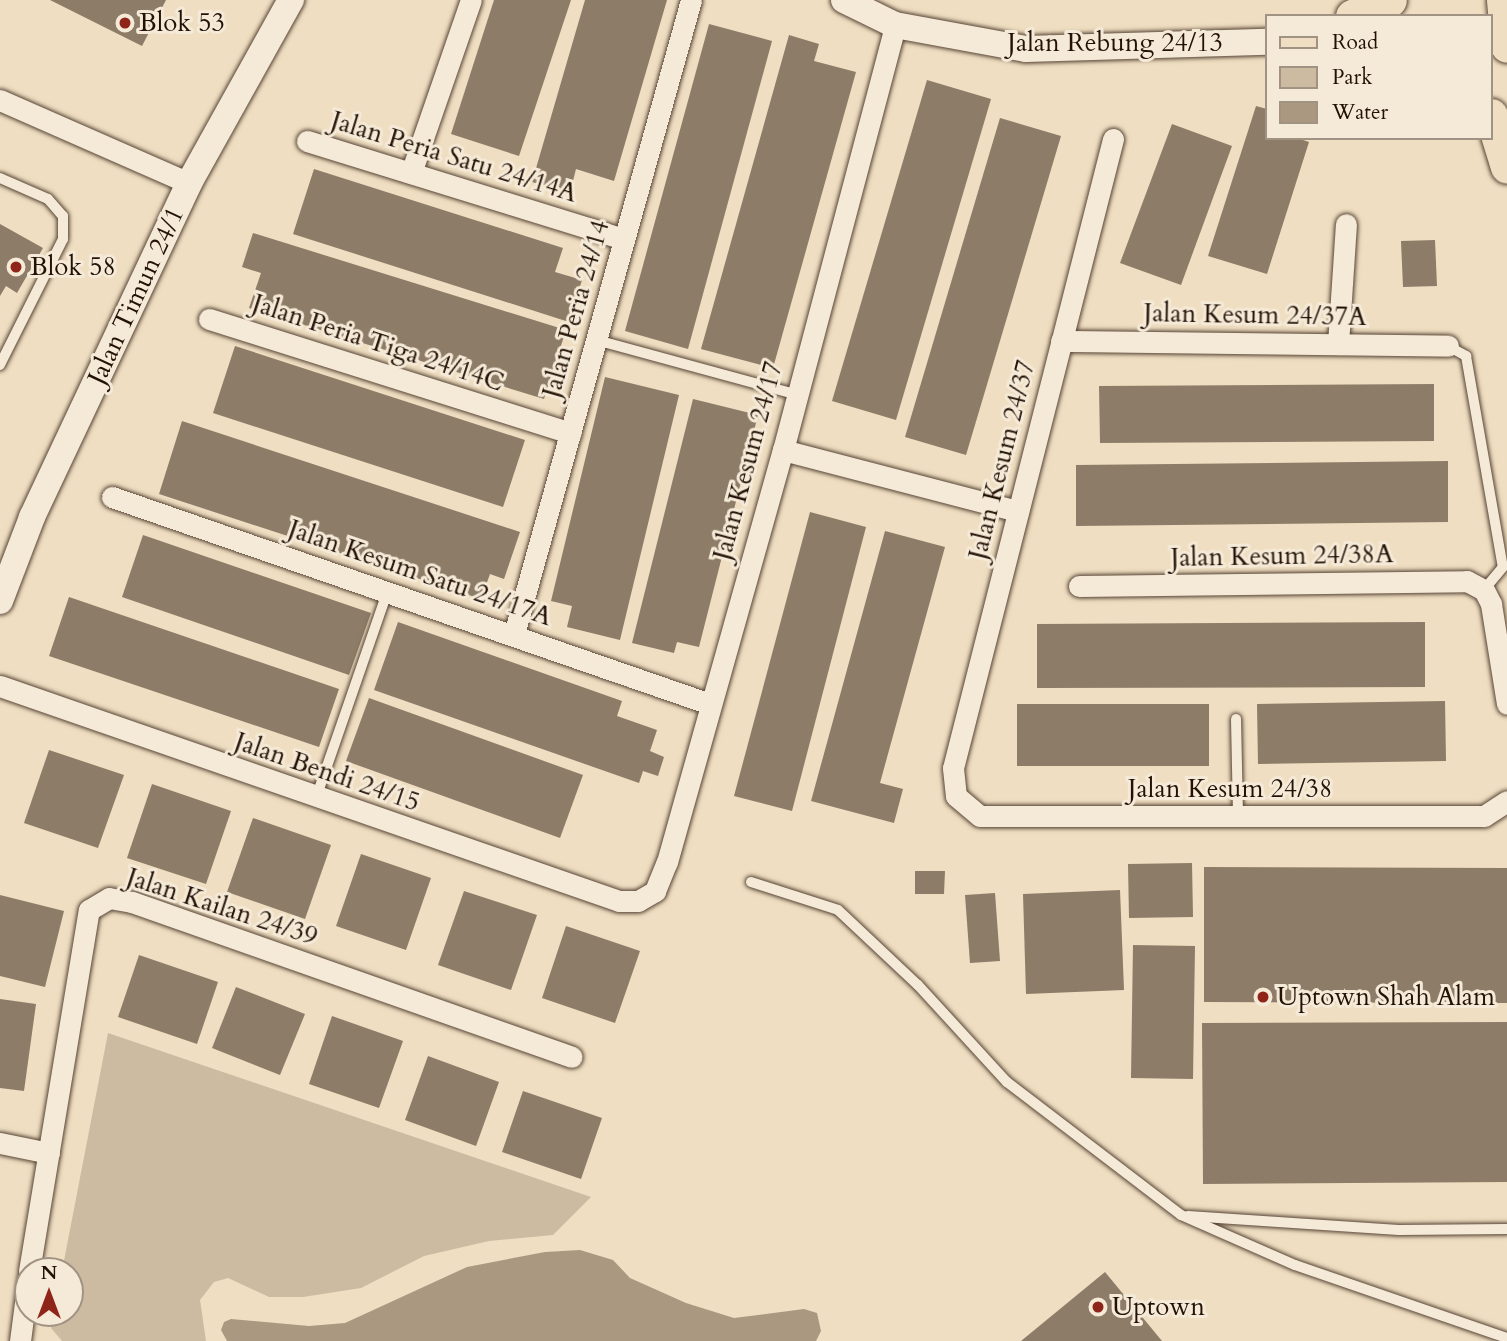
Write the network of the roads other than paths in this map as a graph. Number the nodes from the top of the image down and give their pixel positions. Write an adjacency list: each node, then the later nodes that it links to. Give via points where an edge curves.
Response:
1 (290, 0): 18 (street, Jalan Timun 24/1)
2 (471, 0): 16 (street)
3 (691, 0): 20 (street, Jalan Peria 24/14)
4 (844, 0): 8 (street, Jalan Rebung 24/13)
5 (1390, 0): 7 (main road)
6 (1503, 0): 10 (main road)
7 (1357, 14)
8 (895, 25): 9 (street, Jalan Rebung 24/13, via 1026,49); 27 (street, Jalan Kesum 24/17)
9 (1266, 42)
10 (1507, 46)
11 (0, 100): 18 (street)
12 (1493, 122): 15 (main road)
13 (1113, 139): 23 (street, Jalan Kesum 24/37)
14 (307, 141): 16 (street, Jalan Peria Satu 24/14A)
15 (1507, 167)
16 (411, 173): 20 (street, Jalan Peria Satu 24/14A)
17 (0, 178): 26 (lane, via 48,200 63,216 63,239)
18 (189, 183): 35 (street, Jalan Timun 24/1, via 32,517)
19 (1346, 224): 24 (street)
20 (624, 239): 22 (street, Jalan Peria 24/14)
21 (209, 319): 28 (street, Jalan Peria Tiga 24/14C)
22 (596, 340): 27 (lane); 28 (street, Jalan Peria 24/14)
23 (1061, 341): 24 (street, Jalan Kesum 24/37A); 31 (street, Jalan Kesum 24/37)
24 (1338, 344): 25 (street, Jalan Kesum 24/37A)
25 (1448, 346): 33 (lane, via 1466,356 1503,567)
26 (0, 365)
27 (795, 394): 29 (street, Jalan Kesum 24/17)
28 (570, 433): 36 (street, Jalan Peria 24/14)
29 (783, 450): 31 (street); 38 (street, Jalan Kesum 24/17)
30 (112, 497): 34 (street, Jalan Kesum Satu 24/17A)
31 (1018, 511): 41 (street, Jalan Kesum 24/37, via 953,768)
32 (1079, 586): 33 (street, Jalan Kesum 24/38A, via 1467,581)
33 (1484, 590): 39 (street, via 1491,604)
34 (387, 593): 36 (street, Jalan Kesum Satu 24/17A); 42 (lane)
35 (0, 601)
36 (514, 634): 38 (street, Jalan Kesum Satu 24/17A)
37 (0, 686): 42 (street, Jalan Bendi 24/15)
38 (710, 704): 46 (street, Jalan Kesum 24/17, via 667,862 655,891)
39 (1507, 704)
40 (1236, 719): 44 (lane)
41 (956, 796): 44 (street, Jalan Kesum 24/38, via 980,816)
42 (316, 798): 46 (street, Jalan Bendi 24/15, via 618,901)
43 (1507, 801): 44 (street, Jalan Kesum 24/38, via 1484,816)
44 (1238, 817)
45 (751, 882): 50 (lane, via 838,910 918,985 1007,1082)
46 (638, 901)
47 (571, 1057): 49 (street, Jalan Kailan 24/39, via 132,902 109,898 89,910)
48 (0, 1143): 49 (street)
49 (49, 1153): 52 (street, Jalan Kailan 24/39)
50 (1181, 1216): 51 (lane, via 1399,1230); 53 (lane, via 1295,1265)
51 (1507, 1229)
52 (31, 1257)
53 (1507, 1338)

